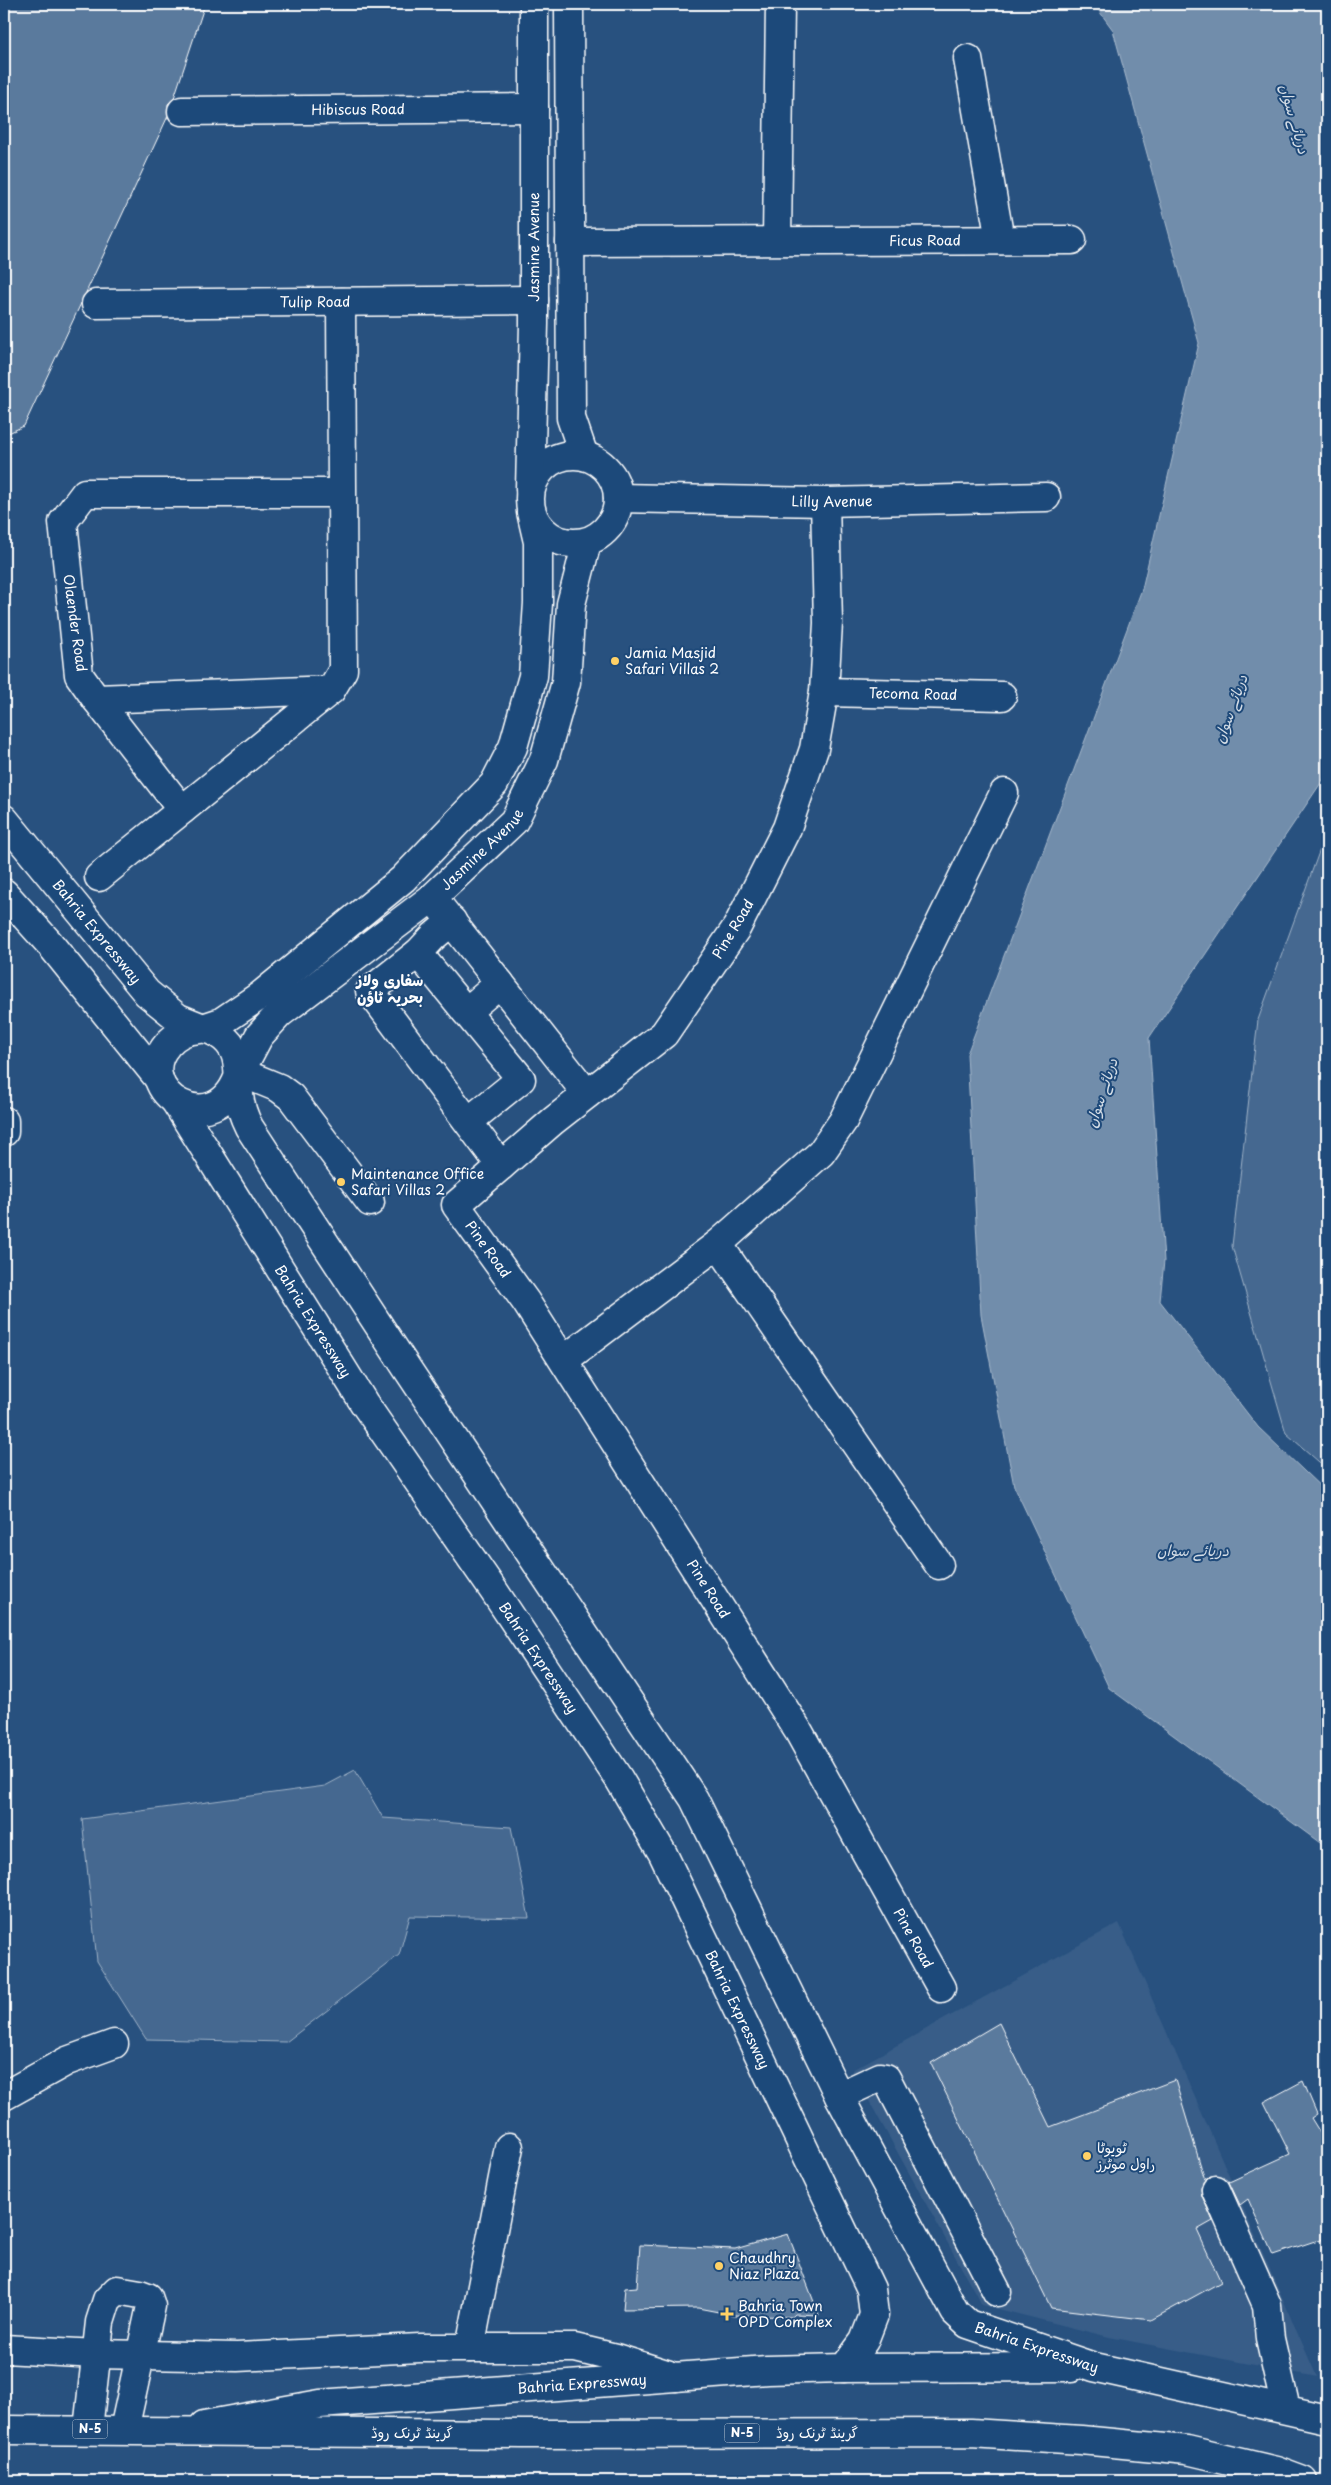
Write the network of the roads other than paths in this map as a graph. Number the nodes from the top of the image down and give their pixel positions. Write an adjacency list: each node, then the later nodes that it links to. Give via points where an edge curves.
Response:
1 (534, 4): 5 (main road, Jasmine Avenue)
2 (569, 4): 10 (main road)
3 (780, 4): 7 (main road)
4 (968, 59): 8 (main road)
5 (534, 108): 6 (main road, Hibiscus Road); 11 (main road, Jasmine Avenue)
6 (182, 112)
7 (777, 240): 8 (main road, Ficus Road); 10 (main road, Ficus Road)
8 (1000, 240): 9 (main road, Ficus Road)
9 (1072, 240)
10 (570, 242): 14 (main road, via 571,418)
11 (534, 300): 12 (main road, Tulip Road); 18 (main road, Jasmine Avenue)
12 (340, 302): 13 (main road, Tulip Road); 15 (main road)
13 (96, 304)
14 (584, 456): 17 (main road, via 604,467 617,486); 18 (main road, via 561,456 541,469)
15 (342, 492): 21 (main road, via 343,670); 24 (main road, Olaender Road, via 85,493 63,522 79,674)
16 (1046, 497): 19 (main road, Lilly Avenue)
17 (618, 498): 19 (main road, Lilly Avenue); 20 (main road, via 617,509 607,530)
18 (530, 501): 20 (main road, via 543,532 564,543); 35 (main road, Jasmine Avenue, via 538,542 533,676 513,747 494,784 403,879 261,995 221,1022)
19 (825, 502): 22 (main road, Pine Road, via 828,623)
20 (587, 542): 30 (main road, Jasmine Avenue, via 571,604 566,682 544,760 514,821)
21 (331, 690): 24 (main road); 26 (main road)
22 (824, 692): 23 (main road, Tecoma Road); 40 (main road, Pine Road, via 814,749 788,828 737,928 664,1034)
23 (1002, 696)
24 (96, 699): 26 (main road)
25 (1004, 793): 47 (main road, via 843,1121 821,1153)
26 (182, 810): 28 (main road)
27 (4, 819): 35 (main road, Bahria Expressway, via 146,992 178,1018)
28 (99, 877)
29 (4, 893): 39 (main road, via 50,944)
30 (433, 897): 31 (main road); 38 (main road, Jasmine Avenue, via 279,1014 259,1036)
31 (452, 922): 32 (main road); 33 (main road)
32 (418, 953): 34 (main road); 43 (main road, via 370,991)
33 (500, 983): 34 (main road); 36 (main road)
34 (466, 1012): 37 (main road)
35 (203, 1028): 38 (main road, via 226,1038 238,1059); 39 (main road, via 188,1030 174,1037 158,1064)
36 (544, 1038): 37 (main road); 40 (main road)
37 (509, 1064): 43 (main road, via 521,1079)
38 (240, 1072): 41 (main road, via 230,1094 221,1102 198,1109); 46 (main road, via 291,1096); 53 (main road, Bahria Expressway, via 240,1100 249,1128 694,1799)
39 (159, 1079): 41 (main road)
40 (588, 1094): 45 (main road, Pine Road)
41 (175, 1101): 62 (main road, Bahria Expressway, via 364,1404 494,1590 619,1779 663,1854 870,2289 874,2315 864,2341)
42 (4, 1121): 44 (main road)
43 (469, 1121): 45 (main road)
44 (4, 1132)
45 (501, 1166): 48 (main road, Pine Road, via 456,1205)
46 (370, 1202)
47 (718, 1244): 48 (main road); 49 (main road)
48 (564, 1360): 50 (main road, Pine Road, via 799,1732)
49 (938, 1565)
50 (941, 1988)
51 (114, 2044): 52 (main road, via 67,2061)
52 (4, 2096)
53 (839, 2096): 56 (main road, via 880,2077 886,2078); 61 (main road, Bahria Expressway, via 955,2312 968,2324)
54 (509, 2147): 57 (main road)
55 (1216, 2190): 64 (main road, via 1267,2305 1270,2339)
56 (997, 2292)
57 (470, 2348): 60 (main road, via 237,2357); 63 (main road, via 575,2348)
58 (4, 2349): 59 (main road)
59 (97, 2354): 60 (main road); 60 (main road, via 100,2322 107,2300 117,2290 140,2294 148,2298 151,2306); 66 (main road)
60 (140, 2354): 68 (main road)
61 (1094, 2367): 62 (main road); 64 (main road, Bahria Expressway)
62 (844, 2368): 63 (main road, Bahria Expressway)
63 (676, 2377): 69 (main road, Bahria Expressway, via 320,2404)
64 (1286, 2409): 65 (main road, Bahria Expressway)
65 (1327, 2419)
66 (88, 2429): 67 (main road, N-5); 68 (main road, N-5)
67 (4, 2430)
68 (124, 2430): 69 (main road, N-5)
69 (176, 2430): 70 (main road, گرینڈ ٹرنک روڈ / N-5, via 971,2433 1187,2450 1276,2470)
70 (1303, 2481)

